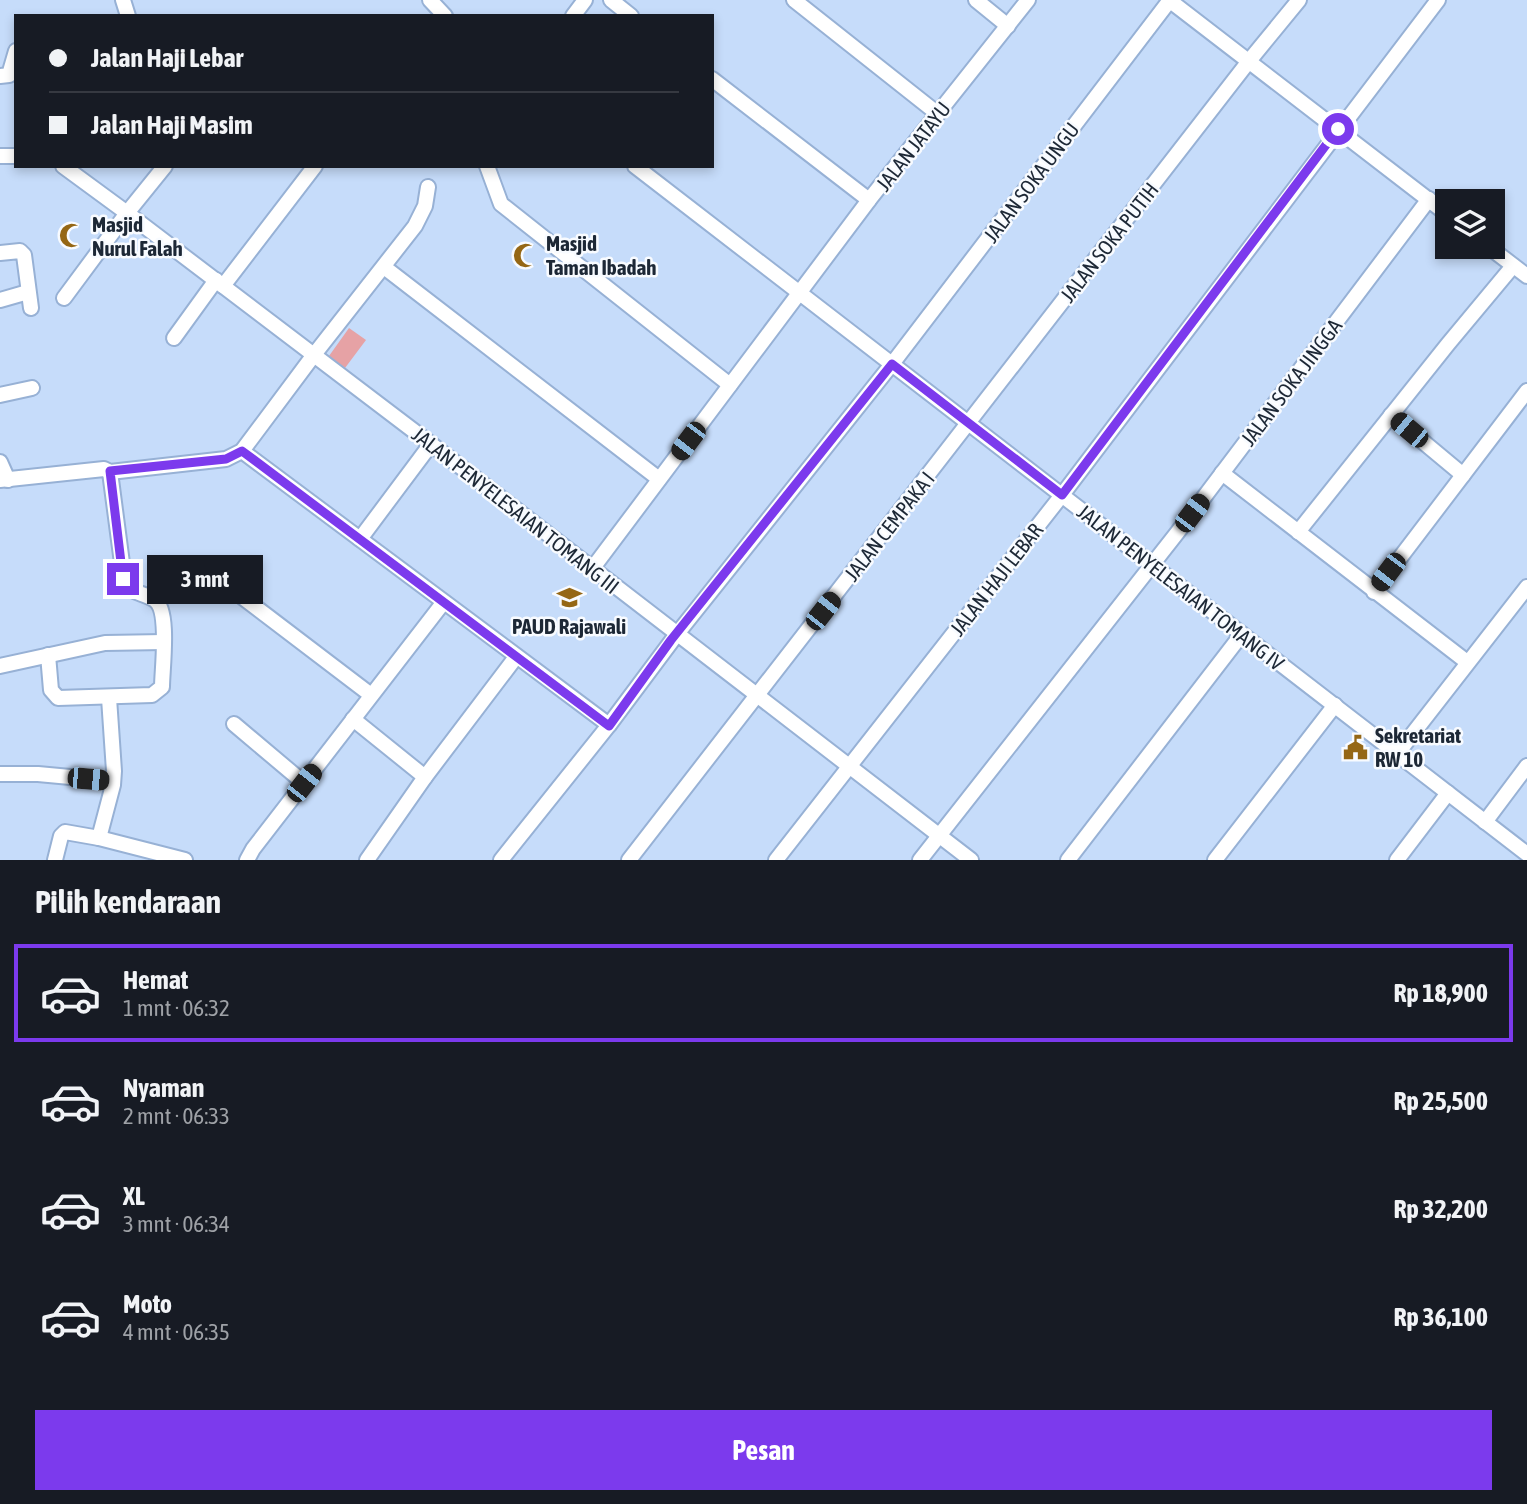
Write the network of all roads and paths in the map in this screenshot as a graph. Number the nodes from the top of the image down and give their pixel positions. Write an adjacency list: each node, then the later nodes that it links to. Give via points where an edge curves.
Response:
1 (611, 0): 8 (street)
2 (794, 0): 14 (street)
3 (976, 0): 9 (street)
4 (1028, 0): 9 (street, JALAN JATAYU)
5 (1170, 0): 11 (street); 39 (street, JALAN SOKA UNGU)
6 (1299, 0): 11 (street, JALAN SOKA PUTIH)
7 (1438, 0): 15 (street, JALAN HAJI LEBAR)
8 (628, 14)
9 (1008, 26): 14 (street, JALAN JATAYU)
10 (14, 55): 12 (street, via 9,75)
11 (1249, 61): 15 (street); 45 (street, JALAN SOKA PUTIH)
12 (0, 76)
13 (714, 81): 23 (street)
14 (938, 114): 23 (street, JALAN JATAYU)
15 (1338, 129): 22 (street); 54 (street, JALAN HAJI LEBAR)
16 (66, 168): 25 (street, JALAN PENYELESAIAN TOMANG III)
17 (163, 168): 25 (street)
18 (313, 168): 31 (street)
19 (488, 168): 40 (street, via 501,204)
20 (638, 168): 33 (street, JALAN PENYELESAIAN TOMANG IV)
21 (428, 187): 29 (street, via 415,226)
22 (1429, 199): 24 (street); 50 (street, JALAN SOKA JINGGA)
23 (869, 200): 33 (street, JALAN JATAYU)
24 (1435, 204)
25 (127, 213): 31 (street, JALAN PENYELESAIAN TOMANG III); 34 (street)
26 (0, 253): 32 (street, via 22,252)
27 (1504, 259): 28 (street)
28 (1513, 266): 30 (street); 44 (street)
29 (384, 267): 38 (street); 52 (street)
30 (1527, 276)
31 (219, 283): 37 (street); 38 (street, JALAN PENYELESAIAN TOMANG III)
32 (28, 292): 35 (street); 36 (street)
33 (800, 294): 39 (street, JALAN PENYELESAIAN TOMANG IV); 40 (street, JALAN JATAYU)
34 (64, 298)
35 (0, 300)
36 (31, 308)
37 (174, 338)
38 (313, 356): 46 (street, JALAN PENYELESAIAN TOMANG III); 47 (street)
39 (892, 364): 45 (street, JALAN PENYELESAIAN TOMANG IV); 63 (street, JALAN SOKA UNGU)
40 (730, 385): 52 (street, JALAN JATAYU)
41 (32, 388): 43 (street)
42 (1527, 391): 51 (street)
43 (0, 395)
44 (1391, 415): 51 (street); 55 (street)
45 (970, 424): 54 (street, JALAN PENYELESAIAN TOMANG IV); 71 (street, JALAN CEMPAKA I)
46 (431, 444): 56 (street); 58 (street, JALAN PENYELESAIAN TOMANG III)
47 (242, 451): 49 (street, via 226,459); 56 (street)
48 (0, 462): 53 (street)
49 (110, 471): 53 (street); 65 (street, via 125,586 155,600 161,608)
50 (1222, 473): 55 (street); 57 (street, JALAN SOKA JINGGA)
51 (1463, 475): 61 (street)
52 (659, 479): 58 (street, JALAN JATAYU)
53 (4, 480)
54 (1062, 495): 57 (street, JALAN PENYELESAIAN TOMANG IV); 78 (street, JALAN HAJI LEBAR)
55 (1298, 532): 61 (street)
56 (360, 539): 62 (street)
57 (1152, 565): 64 (street, JALAN PENYELESAIAN TOMANG IV); 86 (street, JALAN SOKA JINGGA)
58 (592, 569): 63 (street, JALAN PENYELESAIAN TOMANG III)
59 (216, 577): 70 (street)
60 (1527, 587): 68 (street)
61 (1374, 592): 68 (street)
62 (443, 603): 67 (street); 70 (street)
63 (677, 634): 71 (street, JALAN PENYELESAIAN TOMANG III); 76 (street, JALAN SOKA UNGU)
64 (1242, 634): 73 (street, JALAN PENYELESAIAN TOMANG IV); 98 (street)
65 (164, 642): 66 (street, via 105,643); 72 (street, via 162,687 152,695)
66 (48, 655): 69 (street); 72 (street, via 54,696)
67 (516, 657): 76 (street); 81 (street)
68 (1467, 662): 77 (street)
69 (0, 666)
70 (371, 695): 74 (street)
71 (757, 696): 78 (street, JALAN PENYELESAIAN TOMANG III); 94 (street, JALAN CEMPAKA I)
72 (109, 698): 82 (street)
73 (1335, 705): 77 (street, JALAN PENYELESAIAN TOMANG IV); 99 (street)
74 (353, 719): 81 (street); 83 (street)
75 (234, 724): 83 (street)
76 (609, 726): 93 (street, JALAN SOKA UNGU)
77 (1397, 754): 84 (street, JALAN PENYELESAIAN TOMANG IV)
78 (849, 766): 86 (street, JALAN PENYELESAIAN TOMANG III); 95 (street, JALAN HAJI LEBAR)
79 (1527, 766): 85 (street)
80 (0, 774): 82 (street)
81 (425, 777): 92 (street)
82 (113, 781): 87 (street)
83 (304, 783): 91 (street)
84 (1448, 793): 85 (street, JALAN PENYELESAIAN TOMANG IV); 100 (street)
85 (1485, 822): 88 (street, JALAN PENYELESAIAN TOMANG IV)
86 (939, 836): 96 (street, JALAN SOKA JINGGA); 97 (street, JALAN PENYELESAIAN TOMANG III)
87 (99, 838): 89 (street, via 62,834); 90 (street)
88 (1527, 854)
89 (55, 860)
90 (185, 860)
91 (247, 860)
92 (367, 860)
93 (501, 860)
94 (629, 860)
95 (776, 860)
96 (920, 860)
97 (971, 860)
98 (1068, 860)
99 (1215, 860)
100 (1397, 860)

